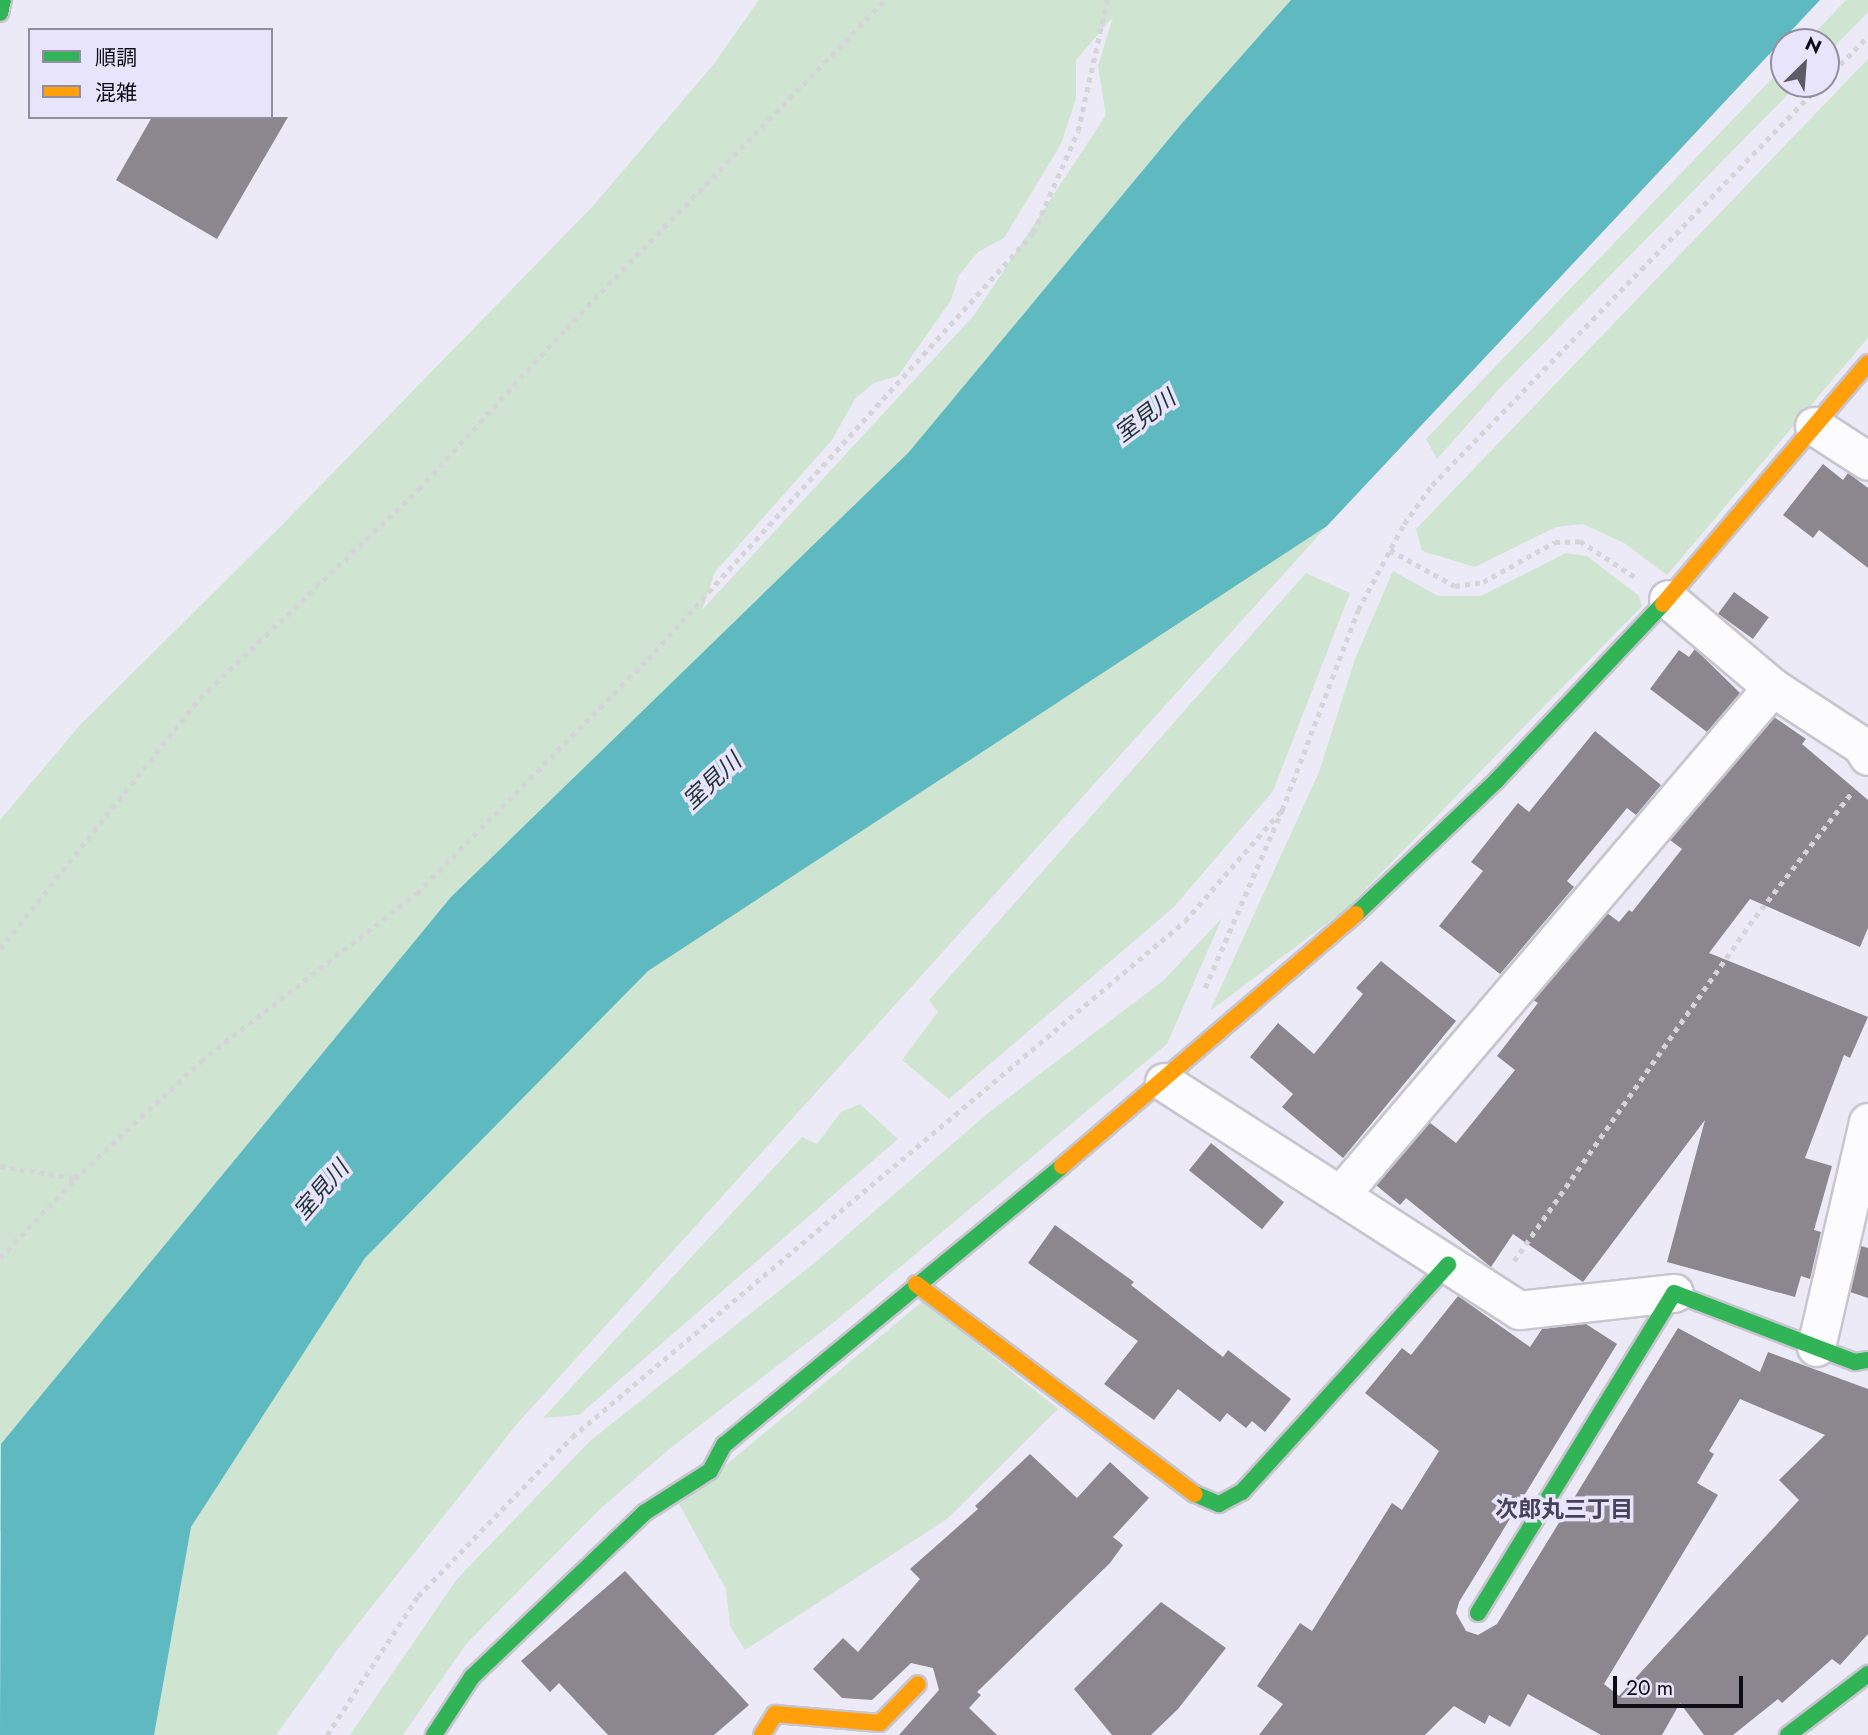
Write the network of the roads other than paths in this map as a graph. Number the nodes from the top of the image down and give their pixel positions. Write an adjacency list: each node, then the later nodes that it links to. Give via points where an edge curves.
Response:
1 (4, 0): 2 (street)
2 (0, 13)
3 (1868, 363): 4 (street)
4 (1814, 426): 5 (street); 6 (street)
5 (1868, 461)
6 (1668, 599): 7 (street); 9 (street, via 1497,780 1343,926)
7 (1772, 687): 8 (street, via 1861,745); 11 (street)
8 (1864, 769)
9 (1164, 1082): 11 (street); 13 (street)
10 (1868, 1122): 15 (street)
11 (1340, 1195): 12 (street)
12 (1448, 1265): 13 (street, via 1242,1492 1219,1504 1198,1496); 14 (street, via 1520,1310)
13 (916, 1284): 20 (street, via 724,1445 710,1471 643,1513 472,1677)
14 (1674, 1293): 15 (street); 17 (street)
15 (1816, 1347): 16 (street, via 1855,1362)
16 (1868, 1360)
17 (1478, 1613)
18 (1868, 1674): 22 (street)
19 (918, 1684): 21 (street, via 880,1723 775,1714)
20 (434, 1735)
21 (762, 1735)
22 (1788, 1735)

